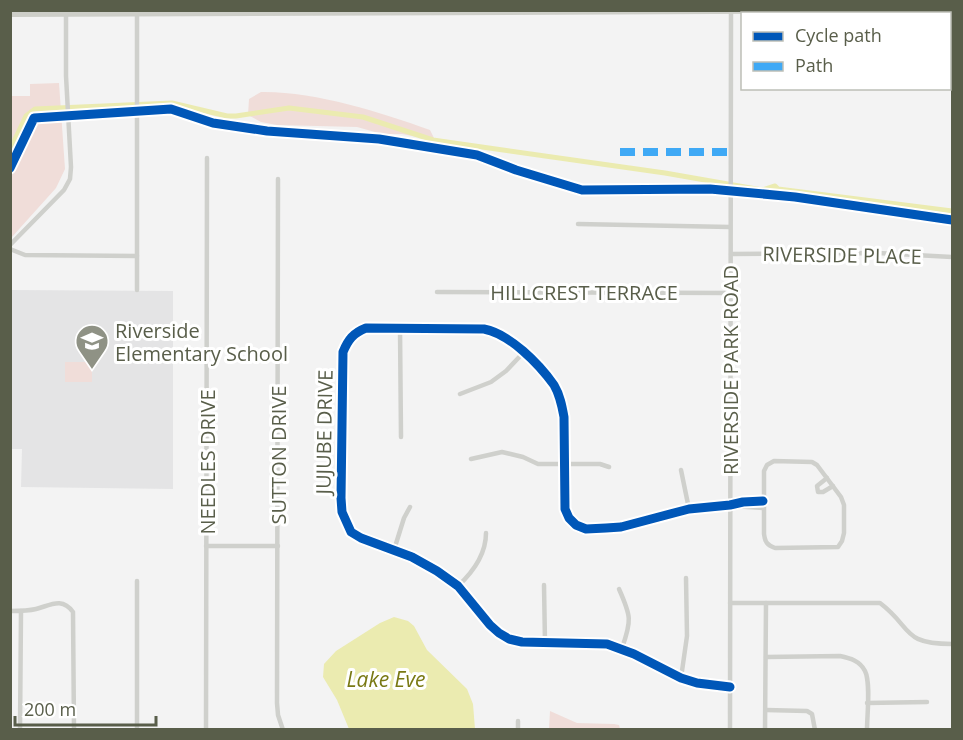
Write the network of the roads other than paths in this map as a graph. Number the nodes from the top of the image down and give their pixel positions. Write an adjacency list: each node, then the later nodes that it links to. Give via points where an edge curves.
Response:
1 (952, 10): 5 (main road)
2 (416, 11): 3 (main road); 11 (main road)
3 (593, 11): 12 (main road)
4 (874, 11): 5 (main road); 12 (main road)
5 (894, 11)
6 (32, 12): 7 (main road); 13 (main road)
7 (66, 12): 8 (main road); 18 (street, via 70,179)
8 (103, 12): 9 (main road)
9 (138, 12): 10 (main road); 20 (street)
10 (172, 12): 11 (main road)
11 (348, 12)
12 (731, 12): 17 (street, RIVERSIDE PARK ROAD)
13 (10, 14)
14 (207, 158): 41 (street, NEEDLES DRIVE)
15 (278, 179): 42 (street, SUTTON DRIVE)
16 (578, 224): 17 (street)
17 (730, 226): 19 (street, RIVERSIDE PARK ROAD)
18 (10, 247): 20 (street, via 26,255)
19 (731, 254): 21 (street, RIVERSIDE PLACE); 24 (street, RIVERSIDE PARK ROAD)
20 (137, 256): 22 (street)
21 (952, 257)
22 (137, 290)
23 (437, 292): 24 (street, HILLCREST TERRACE)
24 (731, 293): 36 (street, RIVERSIDE PARK ROAD)
25 (400, 328): 26 (street, via 496,331); 28 (street); 43 (street, JUJUBE DRIVE, via 366,328 356,332 343,352 342,512 351,532)
26 (524, 352): 27 (street, via 491,382); 30 (street, via 554,386 561,403)
27 (460, 394)
28 (401, 437)
29 (471, 459): 30 (street, via 502,452 538,464)
30 (564, 464): 31 (street); 39 (street, via 565,509 569,518 586,529 621,527)
31 (609, 467)
32 (681, 470): 39 (street)
33 (827, 478): 34 (street); 34 (street, via 818,483 818,492); 35 (street, via 812,462 774,461 764,471)
34 (833, 486): 38 (street, via 843,505 843,533 838,547 768,546)
35 (763, 501): 36 (street); 38 (street)
36 (729, 506): 38 (street); 39 (street); 49 (street, RIVERSIDE PARK ROAD)
37 (410, 507): 43 (street)
38 (763, 508)
39 (689, 509)
40 (486, 533): 47 (street, via 482,554)
41 (206, 546): 42 (street); 66 (street, NEEDLES DRIVE)
42 (278, 546): 67 (street, SUTTON DRIVE, via 277,703)
43 (394, 550): 47 (street)
44 (686, 578): 57 (street, via 687,636)
45 (137, 581): 65 (street)
46 (544, 585): 53 (street)
47 (458, 586): 53 (street, via 499,633 522,642)
48 (619, 589): 55 (street, via 630,623)
49 (730, 603): 50 (street); 58 (street, RIVERSIDE PARK ROAD)
50 (766, 603): 54 (street, via 880,603 915,639); 56 (street)
51 (10, 611): 52 (street)
52 (21, 611): 63 (street); 64 (street, via 60,602 73,612)
53 (545, 643): 55 (street, via 587,642)
54 (952, 644)
55 (622, 648): 57 (street)
56 (766, 657): 60 (street, via 851,658 865,671); 61 (street)
57 (681, 678): 58 (street)
58 (730, 687): 69 (street, RIVERSIDE PARK ROAD)
59 (927, 702): 60 (street)
60 (867, 703): 72 (street)
61 (766, 710): 70 (street); 71 (street, via 807,711 812,714)
62 (518, 720): 68 (street)
63 (20, 729)
64 (74, 729)
65 (137, 729)
66 (206, 729)
67 (284, 729)
68 (518, 729)
69 (730, 729)
70 (765, 729)
71 (814, 729)
72 (867, 729)

